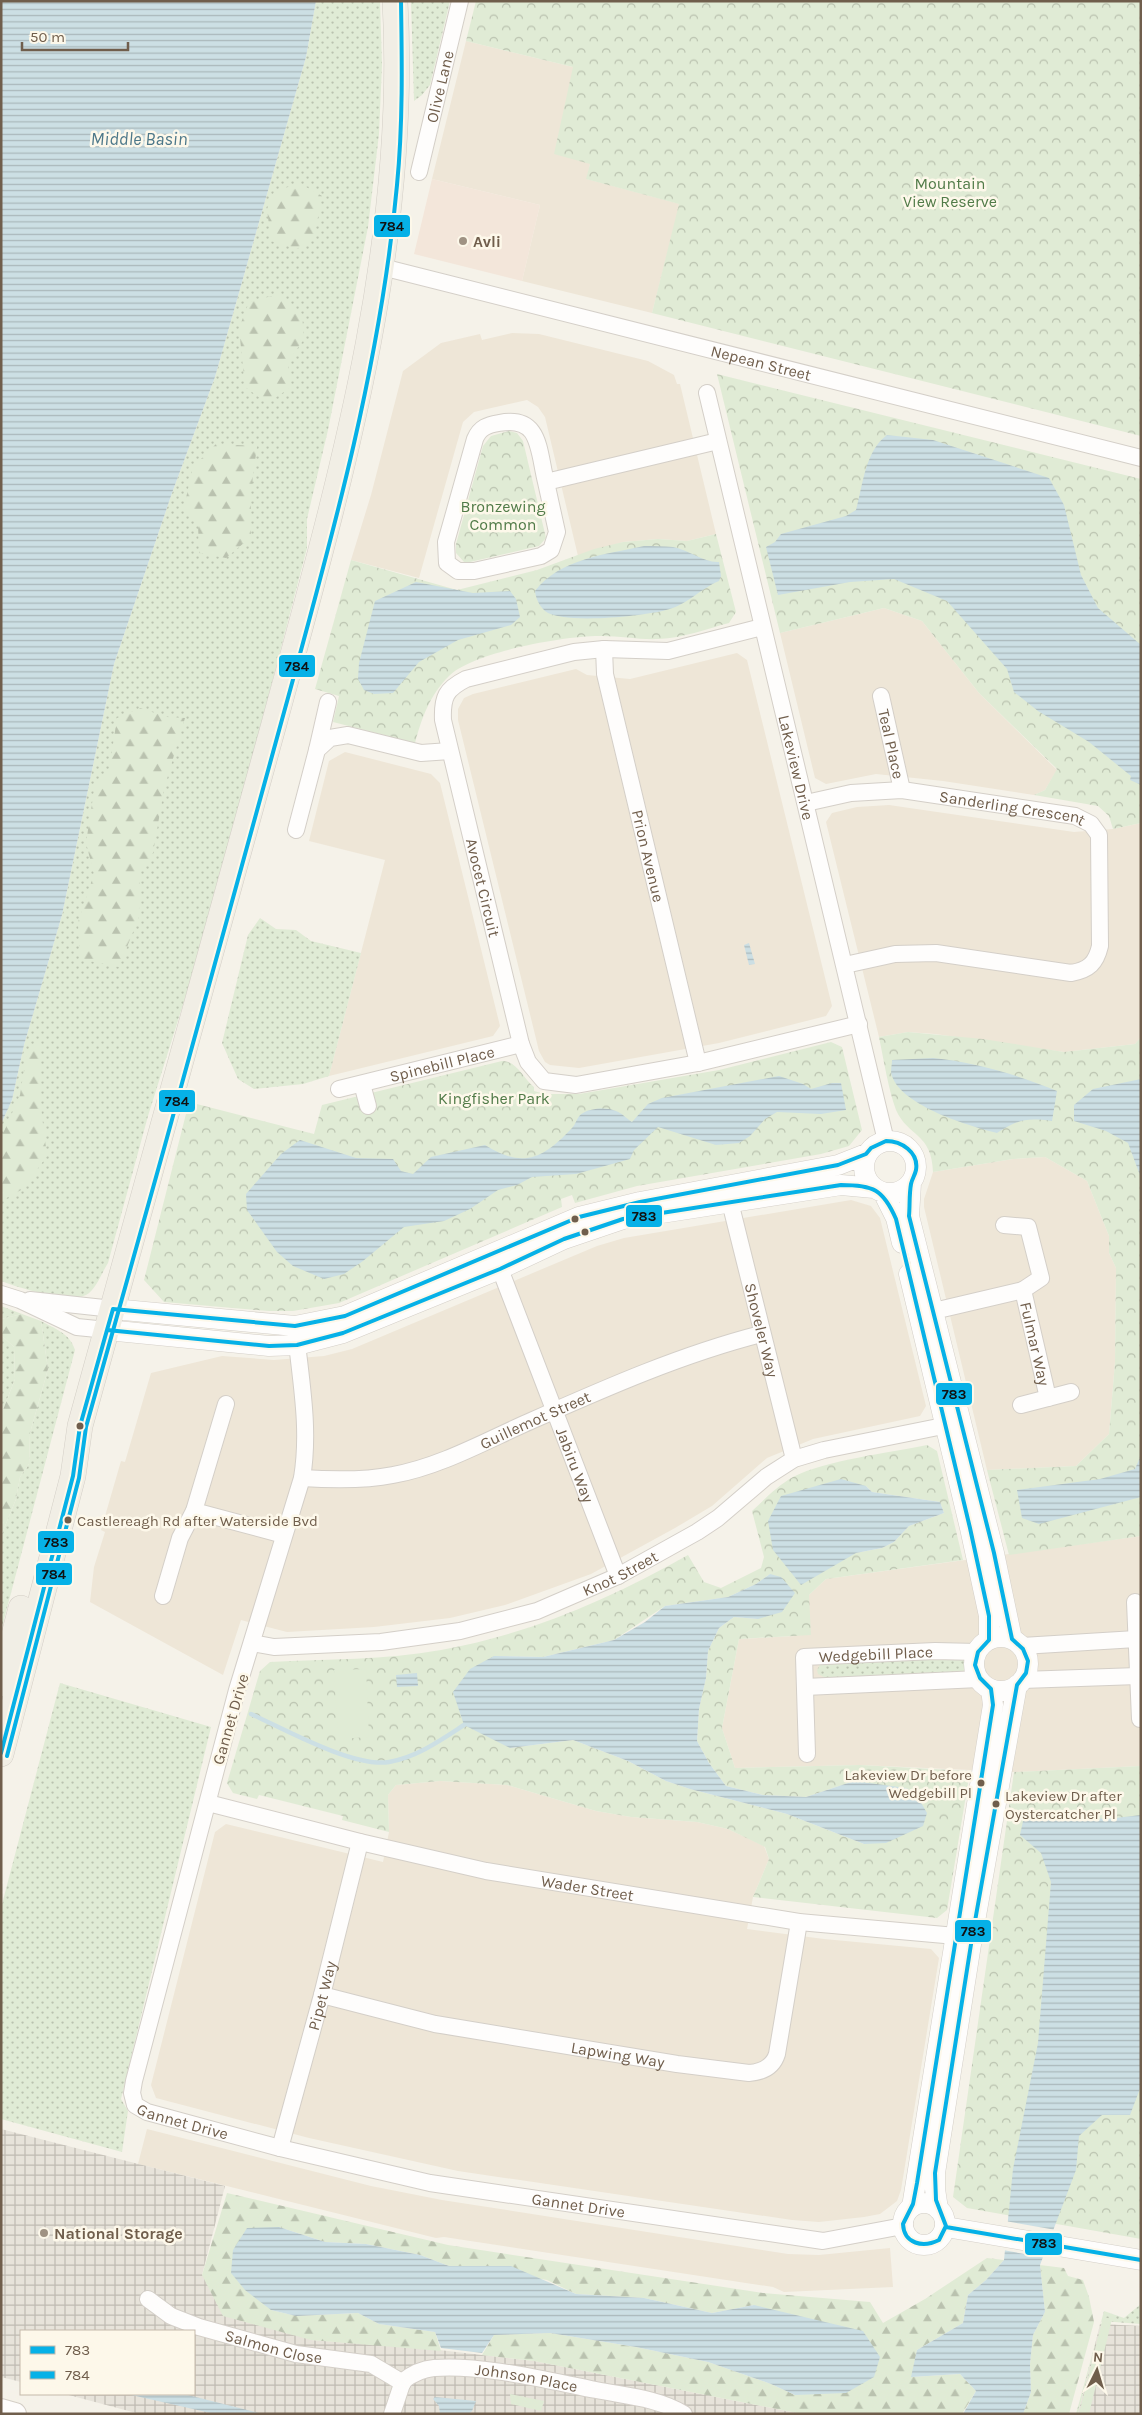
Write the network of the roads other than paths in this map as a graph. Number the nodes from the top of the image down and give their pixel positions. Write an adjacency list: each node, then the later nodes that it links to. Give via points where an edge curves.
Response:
1 (395, 1): 4 (main road, via 396,128)
2 (460, 1): 3 (street, Olive Lane)
3 (419, 172)
4 (382, 267): 7 (street, Nepean Street); 35 (main road, via 365,363 320,555)
5 (707, 393): 6 (street, Lakeview Drive)
6 (718, 440): 8 (street); 9 (street, Lakeview Drive)
7 (1141, 458)
8 (546, 482): 8 (street, via 535,436 527,425 513,420 490,424 480,430 446,542 447,563 458,570 474,571 546,553 554,544 557,532)
9 (762, 627): 10 (street, Avocet Circuit, via 668,651); 16 (street, Lakeview Drive)
10 (604, 649): 14 (street, Avocet Circuit, via 574,652 466,679 453,686 442,707); 21 (street, Prion Avenue, via 605,674)
11 (881, 696): 15 (street, Teal Place)
12 (328, 702): 13 (street)
13 (317, 750): 14 (street, via 330,738 348,735 421,753); 17 (street)
14 (450, 751): 20 (street, Avocet Circuit)
15 (902, 790): 16 (street, Sanderling Crescent, via 851,793); 18 (street, Sanderling Crescent, via 1075,816 1091,824 1099,835 1100,946 1097,960 1084,971 1072,974 922,952)
16 (806, 803): 18 (street, Lakeview Drive)
17 (296, 830)
18 (845, 964): 19 (street, Lakeview Drive)
19 (859, 1024): 21 (street, Avocet Circuit); 25 (street, Lakeview Drive)
20 (522, 1044): 21 (street, Avocet Circuit, via 525,1057 535,1073 544,1081 557,1084 576,1085); 22 (street, Spinebill Place)
21 (698, 1063)
22 (362, 1084): 23 (street, Spinebill Place); 24 (street)
23 (339, 1089)
24 (368, 1106)
25 (886, 1141): 26 (street); 27 (street, via 902,1143 913,1154 916,1170)
26 (866, 1154): 28 (street, via 863,1170 867,1180); 37 (street, via 838,1165 640,1202 579,1217)
27 (911, 1183): 28 (street, via 898,1192); 34 (street, via 909,1216)
28 (878, 1190): 29 (street, via 841,1184); 34 (street, via 896,1219)
29 (730, 1202): 31 (street, via 623,1219 564,1239); 36 (street, Shoveler Way)
30 (1004, 1225): 32 (street, Fulmar Way, via 1028,1227 1041,1278)
31 (500, 1269): 37 (street, via 343,1333); 42 (street, Jabiru Way)
32 (1023, 1290): 34 (street, Fulmar Way); 39 (street, Fulmar Way)
33 (1, 1294): 35 (street)
34 (926, 1313): 43 (street)
35 (110, 1319): 37 (street); 44 (main road)
36 (761, 1334): 42 (street, Guillemot Street, via 684,1356); 45 (street, Shoveler Way)
37 (296, 1336): 46 (street, Gannet Drive, via 306,1416)
38 (1071, 1392): 39 (street)
39 (1048, 1398): 41 (street)
40 (226, 1404): 47 (street)
41 (1021, 1405)
42 (554, 1411): 46 (street, Guillemot Street, via 413,1470 372,1478); 50 (street, Jabiru Way)
43 (953, 1424): 45 (street, Knot Street); 48 (street)
44 (80, 1426): 59 (main road, via 56,1474); 63 (main road, via 72,1476)
45 (794, 1459): 50 (street, Knot Street, via 766,1477 718,1518)
46 (302, 1478): 49 (street, Gannet Drive)
47 (194, 1511): 49 (street); 51 (street, via 180,1538)
48 (979, 1529): 55 (street); 56 (street, via 988,1616)
49 (284, 1536): 54 (street, Gannet Drive)
50 (618, 1576): 54 (street, Knot Street, via 537,1611 460,1631 381,1642 274,1647)
51 (163, 1596)
52 (1135, 1602): 53 (street)
53 (1136, 1639): 55 (street); 57 (street)
54 (252, 1643): 65 (street, Gannet Drive)
55 (1017, 1643): 56 (street, via 997,1637); 58 (street, via 1028,1663)
56 (983, 1646): 60 (street, via 975,1670); 61 (street, Wedgebill Place, via 804,1657)
57 (1138, 1676): 58 (street); 62 (street)
58 (1020, 1683): 60 (street, via 1009,1690); 68 (street)
59 (1, 1684)
60 (985, 1684): 61 (street, Wedgebill Place); 68 (street, via 993,1705)
61 (805, 1687): 64 (street, Wedgebill Place)
62 (1140, 1719)
63 (1, 1754)
64 (807, 1754)
65 (208, 1803): 66 (street, Wader Street); 70 (street, Gannet Drive, via 132,2093 136,2105 147,2112)
66 (360, 1842): 67 (street, Wader Street, via 486,1871); 69 (street, Pipet Way)
67 (799, 1922): 68 (street, Wader Street); 69 (street, Lapwing Way, via 775,2062 758,2072 677,2064 435,2024)
68 (965, 1937): 71 (street); 72 (street, via 935,2174)
69 (322, 1995): 70 (street, Pipet Way)
70 (280, 2148): 73 (street, Gannet Drive, via 430,2183 823,2241)
71 (912, 2207): 72 (street, via 926,2203); 73 (street, via 904,2218)
72 (942, 2218): 73 (street, via 940,2239 929,2245 917,2244 908,2237); 74 (street, via 990,2234)
73 (903, 2226)
74 (1141, 2260)
75 (148, 2299): 76 (street, Salmon Close, via 171,2316 199,2327 296,2354 371,2364)
76 (403, 2383): 79 (street); 80 (street, Johnson Place, via 409,2377 432,2368 496,2372 658,2402)
77 (1, 2410): 78 (main road)
78 (14, 2414)
79 (392, 2414)
80 (684, 2414)

